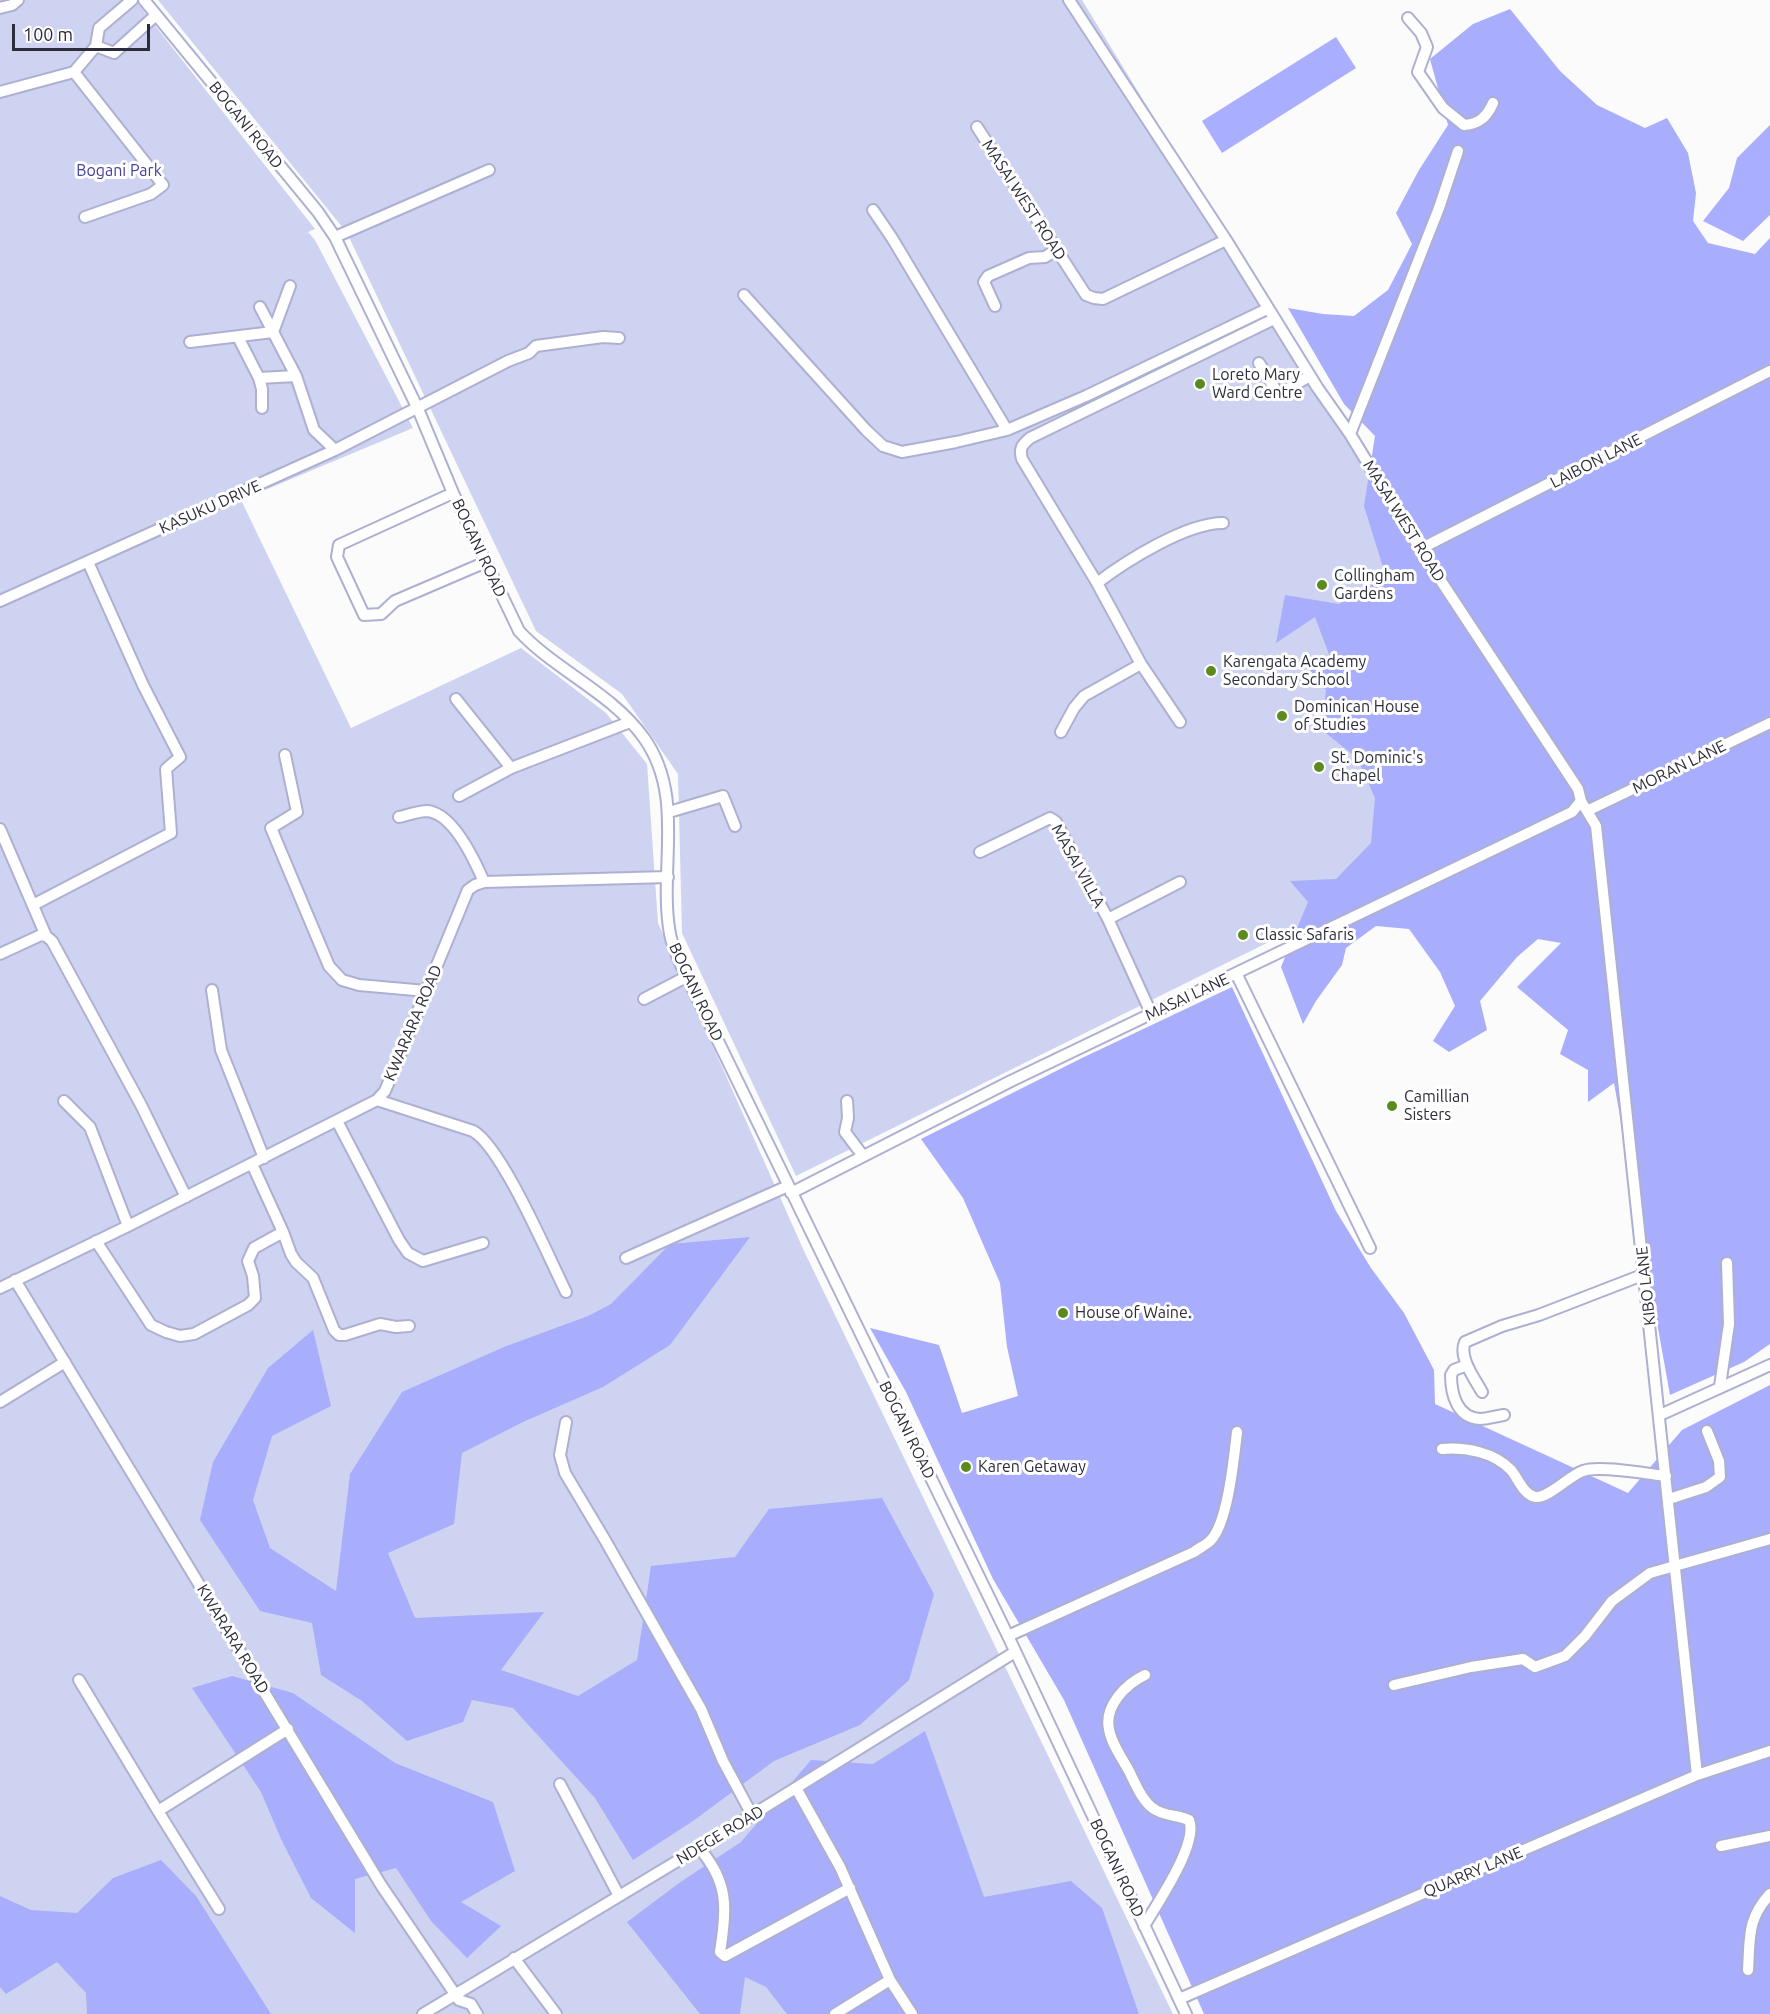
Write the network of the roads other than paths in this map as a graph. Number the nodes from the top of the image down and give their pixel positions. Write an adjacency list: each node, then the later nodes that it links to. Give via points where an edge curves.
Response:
1 (18, 0): 5 (street)
2 (132, 0): 8 (street, via 99,28)
3 (1069, 0): 18 (street, MASAI WEST ROAD)
4 (148, 1): 6 (street, BOGANI ROAD)
5 (0, 8)
6 (156, 15): 8 (street, via 114,53); 17 (street, BOGANI ROAD)
7 (1408, 18): 11 (street, via 1427,47 1418,72 1443,108 1464,125 1476,124 1488,114)
8 (96, 46): 9 (street)
9 (74, 72): 10 (street); 16 (street, via 163,185 152,194)
10 (0, 92)
11 (1493, 103)
12 (977, 127): 19 (street, MASAI WEST ROAD)
13 (1458, 151): 38 (street)
14 (489, 170): 17 (street)
15 (873, 210): 37 (street)
16 (85, 217)
17 (335, 237): 36 (street, BOGANI ROAD)
18 (1226, 240): 19 (street, MASAI WEST ROAD, via 1103,299 1086,295); 24 (street, MASAI WEST ROAD)
19 (1056, 250): 22 (street, via 988,276 984,282)
20 (290, 286): 26 (street)
21 (744, 295): 37 (street, via 883,446 911,451)
22 (995, 306)
23 (260, 307): 26 (street)
24 (1267, 309): 25 (street, MASAI WEST ROAD); 37 (street)
25 (1274, 319): 33 (street, MASAI WEST ROAD); 45 (street, via 1030,438 1022,446 1022,459)
26 (273, 332): 27 (street); 32 (street)
27 (238, 337): 29 (street); 34 (street)
28 (619, 338): 36 (street, KASUKU DRIVE, via 536,346)
29 (190, 342)
30 (1259, 363): 33 (street, via 1277,392)
31 (1770, 371): 42 (street, LAIBON LANE)
32 (296, 375): 34 (street); 39 (street, via 314,430)
33 (1310, 376): 38 (street, MASAI WEST ROAD)
34 (259, 378): 35 (street)
35 (262, 408)
36 (418, 409): 39 (street, KASUKU DRIVE); 40 (street, BOGANI ROAD)
37 (1007, 430)
38 (1350, 434): 42 (street, MASAI WEST ROAD)
39 (336, 450): 43 (street, KASUKU DRIVE)
40 (453, 493): 44 (street, BOGANI ROAD); 44 (street, via 339,545 336,557 364,615 381,614 395,601)
41 (1223, 523): 45 (street, via 1198,527 1131,558)
42 (1420, 549): 56 (street, MASAI WEST ROAD, via 1572,780)
43 (88, 562): 46 (street, KASUKU DRIVE); 66 (street, via 180,757 166,769 171,833)
44 (486, 562): 49 (street, BOGANI ROAD, via 524,636 589,684)
45 (1097, 583): 47 (street)
46 (0, 601)
47 (1141, 664): 50 (street); 52 (street, via 1084,696)
48 (456, 699): 54 (street)
49 (630, 722): 54 (street); 58 (street, BOGANI ROAD, via 659,768)
50 (1180, 722)
51 (1770, 723): 57 (street, MORAN LANE)
52 (1061, 732)
53 (285, 755): 73 (street, via 297,812 271,828 329,966 342,980 359,985)
54 (511, 768): 55 (street)
55 (459, 796)
56 (1581, 801): 57 (street, KIBO LANE); 70 (street, MASAI LANE, via 1572,812)
57 (1589, 810): 92 (street, KIBO LANE, via 1596,826 1603,875)
58 (669, 812): 60 (street, via 723,796); 63 (street, BOGANI ROAD)
59 (399, 817): 64 (street, via 435,813 467,847)
60 (735, 826)
61 (0, 829): 66 (street)
62 (980, 852): 67 (street, MASAI VILLA, via 1053,819)
63 (668, 877): 64 (street); 71 (street, BOGANI ROAD, via 670,934)
64 (484, 882): 73 (street, KWARARA ROAD, via 468,890)
65 (1180, 882): 67 (street, MASAI VILLA)
66 (33, 905): 68 (street)
67 (1108, 920): 75 (street, MASAI VILLA)
68 (46, 936): 69 (street); 84 (street, via 141,1105)
69 (0, 954)
70 (1236, 974): 75 (street, MASAI LANE); 89 (street)
71 (687, 977): 74 (street); 83 (street, BOGANI ROAD)
72 (212, 990): 81 (street, via 221,1050)
73 (426, 991): 76 (street, KWARARA ROAD)
74 (644, 999)
75 (1151, 1013): 80 (street, MASAI LANE)
76 (378, 1100): 79 (street, KWARARA ROAD); 95 (street, via 473,1131 486,1140)
77 (64, 1101): 85 (street, via 90,1127)
78 (847, 1101): 80 (street, via 845,1132)
79 (337, 1121): 81 (street, KWARARA ROAD); 88 (street, via 408,1253 423,1261)
80 (863, 1156): 83 (street, MASAI LANE)
81 (264, 1158): 82 (street, KWARARA ROAD)
82 (252, 1164): 84 (street, KWARARA ROAD); 86 (street)
83 (790, 1190): 90 (street, MASAI LANE); 113 (street, BOGANI ROAD)
84 (186, 1197): 85 (street, KWARARA ROAD)
85 (128, 1226): 87 (street, KWARARA ROAD)
86 (283, 1232): 87 (street, via 254,1248 248,1261 255,1298 252,1302 194,1334 180,1336 151,1325); 96 (street, via 296,1262 313,1278 339,1335 380,1324)
87 (96, 1241): 93 (street, KWARARA ROAD)
88 (483, 1243)
89 (1370, 1248)
90 (626, 1258)
91 (1727, 1263): 100 (street, via 1729,1324)
92 (1645, 1274): 98 (street, via 1465,1342); 104 (street, KIBO LANE)
93 (15, 1281): 94 (street, KWARARA ROAD); 97 (street, KWARARA ROAD)
94 (0, 1288)
95 (566, 1292)
96 (409, 1326)
97 (65, 1362): 102 (street); 118 (street, KWARARA ROAD)
98 (1467, 1365): 101 (street); 103 (street, via 1450,1375 1459,1408 1478,1419)
99 (1770, 1365): 100 (street)
100 (1720, 1386): 104 (street)
101 (1482, 1392)
102 (0, 1402)
103 (1504, 1415)
104 (1660, 1415): 109 (street, KIBO LANE)
105 (566, 1422): 124 (street, via 560,1455 565,1473 701,1709)
106 (1707, 1431): 110 (street, via 1719,1461 1720,1477 1706,1487)
107 (1237, 1432): 113 (street, via 1230,1485 1210,1541 1194,1552)
108 (1442, 1449): 109 (street, via 1477,1451 1501,1462 1535,1497 1550,1493 1586,1469)
109 (1666, 1476): 110 (street, KIBO LANE)
110 (1669, 1499): 112 (street, KIBO LANE)
111 (1770, 1539): 112 (street)
112 (1676, 1567): 117 (street, via 1650,1573 1612,1601 1565,1656 1535,1668 1522,1659); 120 (street, KIBO LANE)
113 (1008, 1636): 114 (street, BOGANI ROAD)
114 (1015, 1652): 122 (street, NDEGE ROAD); 132 (street, BOGANI ROAD)
115 (1145, 1675): 132 (street, via 1120,1695 1108,1719 1109,1731 1149,1804 1162,1812 1187,1818 1191,1829 1180,1864)
116 (79, 1680): 123 (street)
117 (1394, 1685)
118 (288, 1729): 123 (street); 136 (street, KWARARA ROAD, via 381,1885)
119 (1770, 1751): 120 (street, QUARRY LANE)
120 (1697, 1775): 137 (street, QUARRY LANE)
121 (560, 1784): 130 (street)
122 (796, 1788): 124 (street, NDEGE ROAD); 128 (street)
123 (158, 1811): 131 (street)
124 (752, 1815): 127 (street, NDEGE ROAD)
125 (1770, 1836): 126 (street)
126 (1721, 1846)
127 (699, 1848): 128 (street, via 724,1894 720,1952 725,1956); 130 (street, NDEGE ROAD)
128 (850, 1888): 135 (street)
129 (1770, 1894): 134 (street, via 1755,1912)
130 (619, 1896): 133 (street, NDEGE ROAD)
131 (219, 1909)
132 (1144, 1926): 137 (street, BOGANI ROAD)
133 (514, 1958): 136 (street, NDEGE ROAD); 140 (street)
134 (1748, 1970)
135 (890, 1980): 141 (street); 142 (street)
136 (456, 1994): 138 (street, NDEGE ROAD); 139 (street, KWARARA ROAD, via 459,2000 471,2004)
137 (1179, 1999): 143 (street, BOGANI ROAD)
138 (423, 2014)
139 (477, 2014)
140 (556, 2014)
141 (835, 2014)
142 (912, 2014)
143 (1186, 2014)

